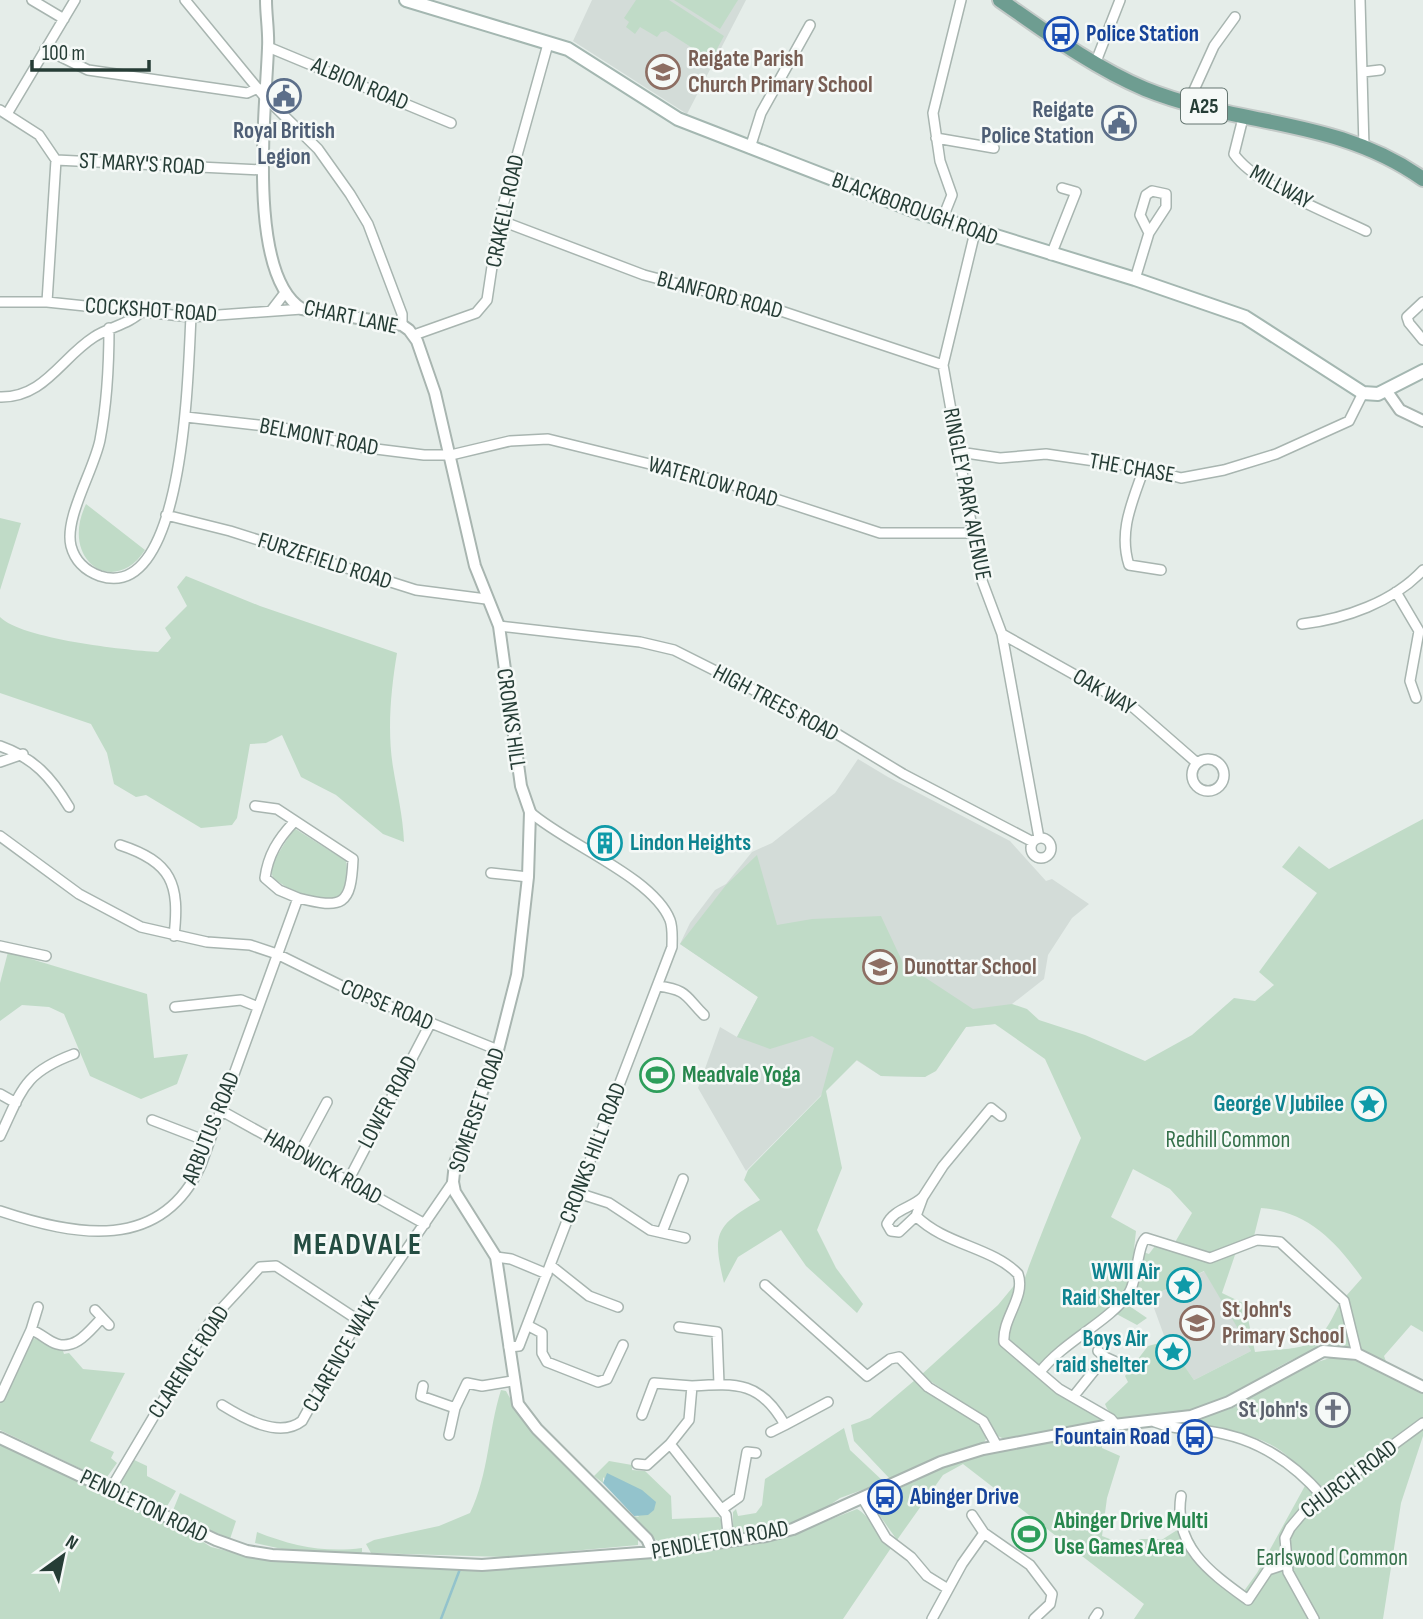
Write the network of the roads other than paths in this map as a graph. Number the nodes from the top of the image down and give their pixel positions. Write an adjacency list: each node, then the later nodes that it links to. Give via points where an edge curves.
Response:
1 (32, 0): 11 (street)
2 (75, 0): 11 (street)
3 (185, 0): 19 (street)
4 (265, 0): 14 (street, CHART LANE)
5 (405, 0): 13 (main road, BLACKBOROUGH ROAD)
6 (961, 0): 24 (street, via 933,113)
7 (1000, 0): 16 (main road, A25)
8 (1120, 0): 16 (street)
9 (1360, 0): 18 (street)
10 (1234, 17): 20 (street, via 1214,46)
11 (64, 19): 15 (street)
12 (810, 25): 26 (street, via 761,113)
13 (548, 44): 26 (main road, BLACKBOROUGH ROAD, via 576,54 670,115); 32 (street, CRAKELL ROAD)
14 (268, 47): 19 (street, CHART LANE); 23 (street, ALBION ROAD)
15 (45, 49): 19 (street, via 88,70); 21 (street)
16 (1095, 64): 20 (main road, A25, via 1146,89)
17 (1380, 70): 18 (street)
18 (1363, 72): 25 (street)
19 (261, 92): 29 (street, CHART LANE); 47 (street, via 318,149 350,194 373,237)
20 (1189, 102): 22 (main road, A25)
21 (4, 112): 28 (street, ST MARY'S ROAD, via 39,135)
22 (1243, 118): 25 (main road, A25, via 1296,125); 34 (street, MILLWAY, via 1234,154 1241,165)
23 (451, 123)
24 (936, 138): 27 (street); 33 (street, via 952,195)
25 (1364, 147): 30 (main road, A25)
26 (750, 148): 33 (main road, BLACKBOROUGH ROAD)
27 (994, 148)
28 (56, 160): 29 (street, ST MARY'S ROAD); 41 (street)
29 (262, 170): 39 (street, CHART LANE, via 269,243)
30 (1423, 179)
31 (1062, 188): 37 (street, via 1076,192)
32 (499, 220): 49 (street, CRAKELL ROAD, via 482,308); 51 (street, BLANFORD ROAD, via 644,275 781,311)
33 (942, 220): 35 (main road, BLACKBOROUGH ROAD)
34 (1366, 231)
35 (975, 232): 37 (main road, BLACKBOROUGH ROAD); 51 (street, RINGLEY PARK AVENUE)
36 (1149, 233): 38 (street)
37 (1051, 255): 38 (main road, BLACKBOROUGH ROAD)
38 (1135, 279): 54 (main road, BLACKBOROUGH ROAD, via 1245,317)
39 (284, 294): 43 (street, CHART LANE); 45 (street)
40 (0, 302): 41 (street, COCKSHOT ROAD)
41 (47, 302): 44 (street, COCKSHOT ROAD)
42 (1423, 302): 50 (street, via 1407,317)
43 (302, 309): 45 (street, COCKSHOT ROAD); 47 (street, CHART LANE)
44 (142, 311): 46 (street, COCKSHOT ROAD); 48 (street)
45 (271, 311): 46 (street, COCKSHOT ROAD)
46 (191, 317): 56 (street)
47 (402, 325): 49 (street, CHART LANE)
48 (109, 328): 55 (street, via 74,352 46,382 24,394); 61 (street, via 102,426 71,528 71,548 89,571 109,578 129,575 145,564)
49 (414, 335): 59 (street, CHART LANE)
50 (1423, 340)
51 (943, 365): 58 (street, RINGLEY PARK AVENUE)
52 (1423, 371): 53 (main road)
53 (1385, 390): 54 (main road); 57 (street, via 1400,410)
54 (1363, 393): 60 (street, THE CHASE, via 1349,421 1276,454 1181,478)
55 (0, 397)
56 (186, 416): 59 (street, BELMONT ROAD, via 284,428 360,447); 61 (street)
57 (1423, 421)
58 (959, 452): 60 (street, THE CHASE, via 1000,458 1046,454); 62 (street, RINGLEY PARK AVENUE)
59 (451, 455): 62 (street, WATERLOW ROAD, via 510,441 548,439 727,483 880,533); 66 (street, CHART LANE)
60 (1144, 467): 63 (street, via 1125,522 1124,550 1129,565)
61 (166, 515): 66 (street, FURZEFIELD ROAD, via 416,590)
62 (974, 533): 69 (street, RINGLEY PARK AVENUE, via 981,578)
63 (1161, 570)
64 (1423, 570): 65 (street)
65 (1396, 592): 67 (street, via 1348,614); 70 (street, via 1419,631 1410,681)
66 (486, 599): 68 (street, CHART LANE)
67 (1302, 624)
68 (499, 626): 77 (street, CRONKS HILL, via 521,786); 80 (street, HIGH TREES ROAD, via 674,650)
69 (1002, 634): 74 (street, OAK WAY, via 1134,708); 80 (street, RINGLEY PARK AVENUE)
70 (1416, 698)
71 (0, 746): 72 (street)
72 (23, 754): 73 (street); 76 (street, via 40,767)
73 (0, 762)
74 (1197, 763)
75 (255, 806): 78 (street, via 277,809)
76 (69, 807)
77 (530, 812): 83 (street, SOMERSET ROAD); 89 (street, CRONKS HILL ROAD, via 661,904 671,922 672,947)
78 (295, 822): 84 (street, via 267,861 265,878); 84 (street, via 353,859 352,890 341,901 329,906)
79 (0, 836): 85 (street, COPSE ROAD, via 79,894 141,927)
80 (1036, 840)
81 (120, 845): 85 (street, via 145,853 171,876 178,902)
82 (492, 873): 83 (street)
83 (528, 877): 94 (street, SOMERSET ROAD, via 517,975)
84 (298, 898): 87 (street, ARBUTUS ROAD)
85 (174, 936): 87 (street, COPSE ROAD, via 250,945)
86 (0, 946): 88 (street)
87 (277, 954): 91 (street, ARBUTUS ROAD); 93 (street, COPSE ROAD)
88 (46, 956)
89 (658, 986): 92 (street, via 680,989); 108 (street, CRONKS HILL ROAD)
90 (175, 1007): 91 (street, via 241,1000)
91 (258, 1007): 99 (street, ARBUTUS ROAD)
92 (704, 1015)
93 (430, 1024): 94 (street, COPSE ROAD); 106 (street, LOWER ROAD)
94 (498, 1050): 107 (street, SOMERSET ROAD, via 455,1163)
95 (74, 1054): 98 (street, via 35,1072)
96 (0, 1094): 98 (street)
97 (327, 1102): 104 (street)
98 (16, 1103): 102 (street)
99 (220, 1110): 103 (street, ARBUTUS ROAD); 104 (street, HARDWICK ROAD)
100 (1001, 1116): 109 (street, via 989,1105)
101 (152, 1120): 103 (street)
102 (0, 1136)
103 (209, 1142): 110 (street, ARBUTUS ROAD, via 183,1194 167,1210 138,1226 85,1232)
104 (299, 1154): 106 (street, HARDWICK ROAD)
105 (683, 1179): 113 (street)
106 (348, 1181): 112 (street, HARDWICK ROAD)
107 (453, 1182): 112 (street, CLARENCE WALK); 115 (street, SOMERSET ROAD)
108 (578, 1193): 113 (street, via 610,1203 637,1223); 116 (street, CRONKS HILL ROAD)
109 (923, 1197): 111 (street); 111 (street, via 887,1224 891,1231 899,1232)
110 (0, 1211)
111 (916, 1216): 130 (street, via 944,1238 1018,1274 1019,1291 1004,1342)
112 (425, 1224): 121 (street, CLARENCE WALK)
113 (662, 1232): 114 (street)
114 (685, 1238)
115 (496, 1257): 116 (street); 126 (street, SOMERSET ROAD)
116 (549, 1269): 119 (street, via 589,1296); 122 (street, CRONKS HILL ROAD)
117 (765, 1285): 151 (street, via 843,1351 860,1372 867,1376 899,1357 922,1382 983,1421)
118 (38, 1307): 124 (street)
119 (618, 1307)
120 (95, 1310): 124 (street, via 105,1322 79,1341 54,1343)
121 (358, 1320): 140 (street, CLARENCE WALK, via 298,1424 276,1427); 154 (street, CLARENCE ROAD, via 276,1266 260,1267 211,1320)
122 (527, 1325): 125 (street, via 542,1333 547,1362 598,1382 607,1379); 126 (street, CRONKS HILL ROAD, via 519,1346)
123 (679, 1327): 133 (street, via 717,1332)
124 (31, 1330): 137 (street)
125 (623, 1345)
126 (509, 1347): 131 (street, SOMERSET ROAD)
127 (1357, 1354): 130 (street, via 1344,1301 1280,1242 1257,1240 1210,1258 1146,1238 1140,1244 1128,1295); 136 (street, PENDLETON ROAD); 143 (street, PENDLETON ROAD, via 1323,1352 1222,1405)
128 (1116, 1362): 138 (street, via 1102,1354)
129 (659, 1371): 132 (street)
130 (1040, 1372): 138 (street)
131 (512, 1381): 141 (street, via 482,1386 467,1383); 162 (street, SOMERSET ROAD, via 527,1418 647,1539)
132 (654, 1383): 135 (street); 142 (street)
133 (719, 1384): 135 (street); 145 (street, via 763,1395)
134 (423, 1386): 141 (street, via 421,1396)
135 (692, 1386): 150 (street, via 689,1420)
136 (1423, 1387)
137 (0, 1397)
138 (1073, 1397): 146 (street)
139 (828, 1402): 145 (street)
140 (222, 1405)
141 (455, 1408): 148 (street)
142 (642, 1415)
143 (1155, 1422): 146 (street, PENDLETON ROAD); 156 (street, via 1258,1445 1302,1474)
144 (1423, 1423): 156 (street, CHURCH ROAD)
145 (785, 1425): 147 (street)
146 (1116, 1425): 151 (street, PENDLETON ROAD)
147 (771, 1432)
148 (449, 1435)
149 (0, 1438): 154 (street, PENDLETON ROAD)
150 (670, 1444): 153 (street, via 647,1465); 158 (street)
151 (997, 1446): 157 (street, PENDLETON ROAD, via 959,1455)
152 (747, 1452): 158 (street, via 739,1497)
153 (637, 1464)
154 (110, 1490): 162 (street, PENDLETON ROAD, via 216,1540 256,1553 481,1566)
155 (1181, 1496): 163 (street, via 1180,1520 1192,1551 1209,1572 1248,1600 1268,1570)
156 (1323, 1497): 163 (street, CHURCH ROAD, via 1290,1528)
157 (863, 1499): 161 (street, PENDLETON ROAD, via 793,1529); 164 (street, via 886,1538)
158 (722, 1508): 161 (street)
159 (972, 1515): 160 (street)
160 (984, 1533): 164 (street); 165 (street, via 1030,1565 1052,1594 1050,1604)
161 (729, 1542): 162 (street, PENDLETON ROAD)
162 (653, 1552)
163 (1286, 1563): 167 (street)
164 (948, 1589): 166 (street)
165 (1037, 1618)
166 (932, 1619)
167 (1314, 1619)

